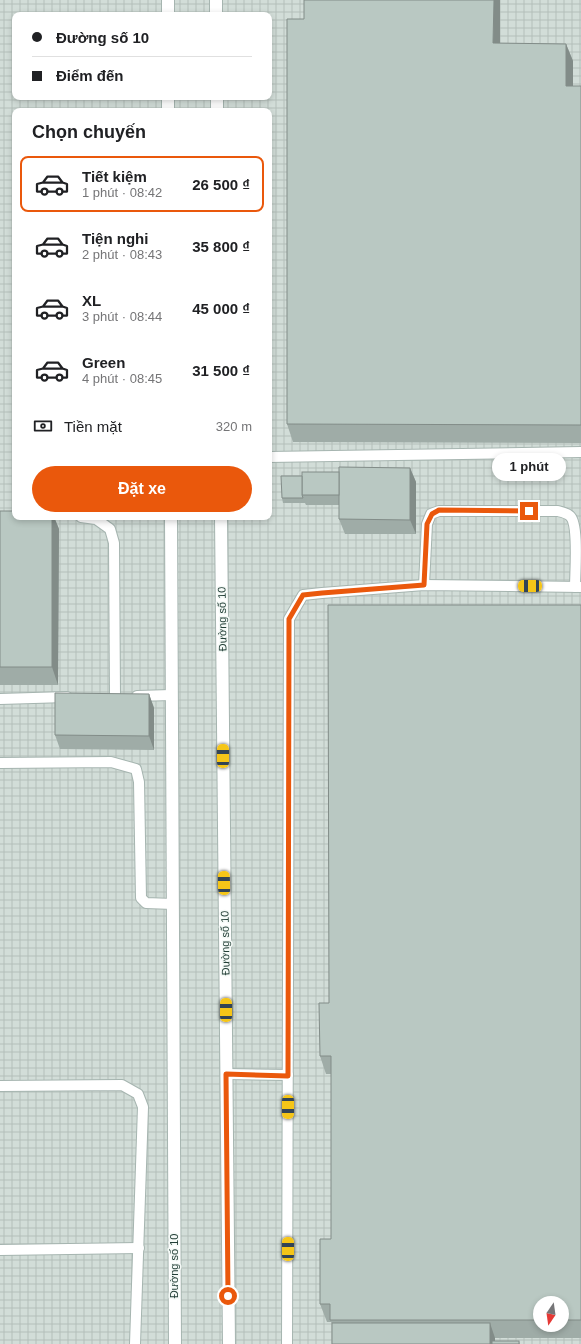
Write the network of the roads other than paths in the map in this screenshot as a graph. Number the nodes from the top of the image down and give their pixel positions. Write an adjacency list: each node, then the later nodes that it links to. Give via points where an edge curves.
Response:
1 (168, 0): 3 (street)
2 (216, 0): 4 (street)
3 (168, 12)
4 (216, 12)
5 (581, 452): 6 (lane)
6 (272, 457)
7 (97, 520): 12 (lane, via 110,529 114,543 112,696)
8 (170, 520): 12 (street, Đường số 10)
9 (221, 520): 17 (street, Đường số 10)
10 (424, 585): 11 (lane); 11 (lane, via 427,524 432,514 439,510 558,511 569,515 573,520); 18 (lane, via 303,595 289,619)
11 (578, 587)
12 (171, 695): 16 (street, Đường số 10)
13 (77, 697): 14 (lane)
14 (0, 699)
15 (0, 763): 16 (lane, via 111,762 136,769 141,898 146,903)
16 (172, 904): 23 (street, Đường số 10)
17 (226, 1074): 18 (lane); 24 (street, Đường số 10)
18 (288, 1076): 25 (lane)
19 (0, 1086): 20 (lane, via 122,1085 138,1094 143,1107)
20 (139, 1248): 21 (lane); 22 (lane)
21 (0, 1250)
22 (136, 1344)
23 (175, 1344)
24 (229, 1344)
25 (287, 1344)

